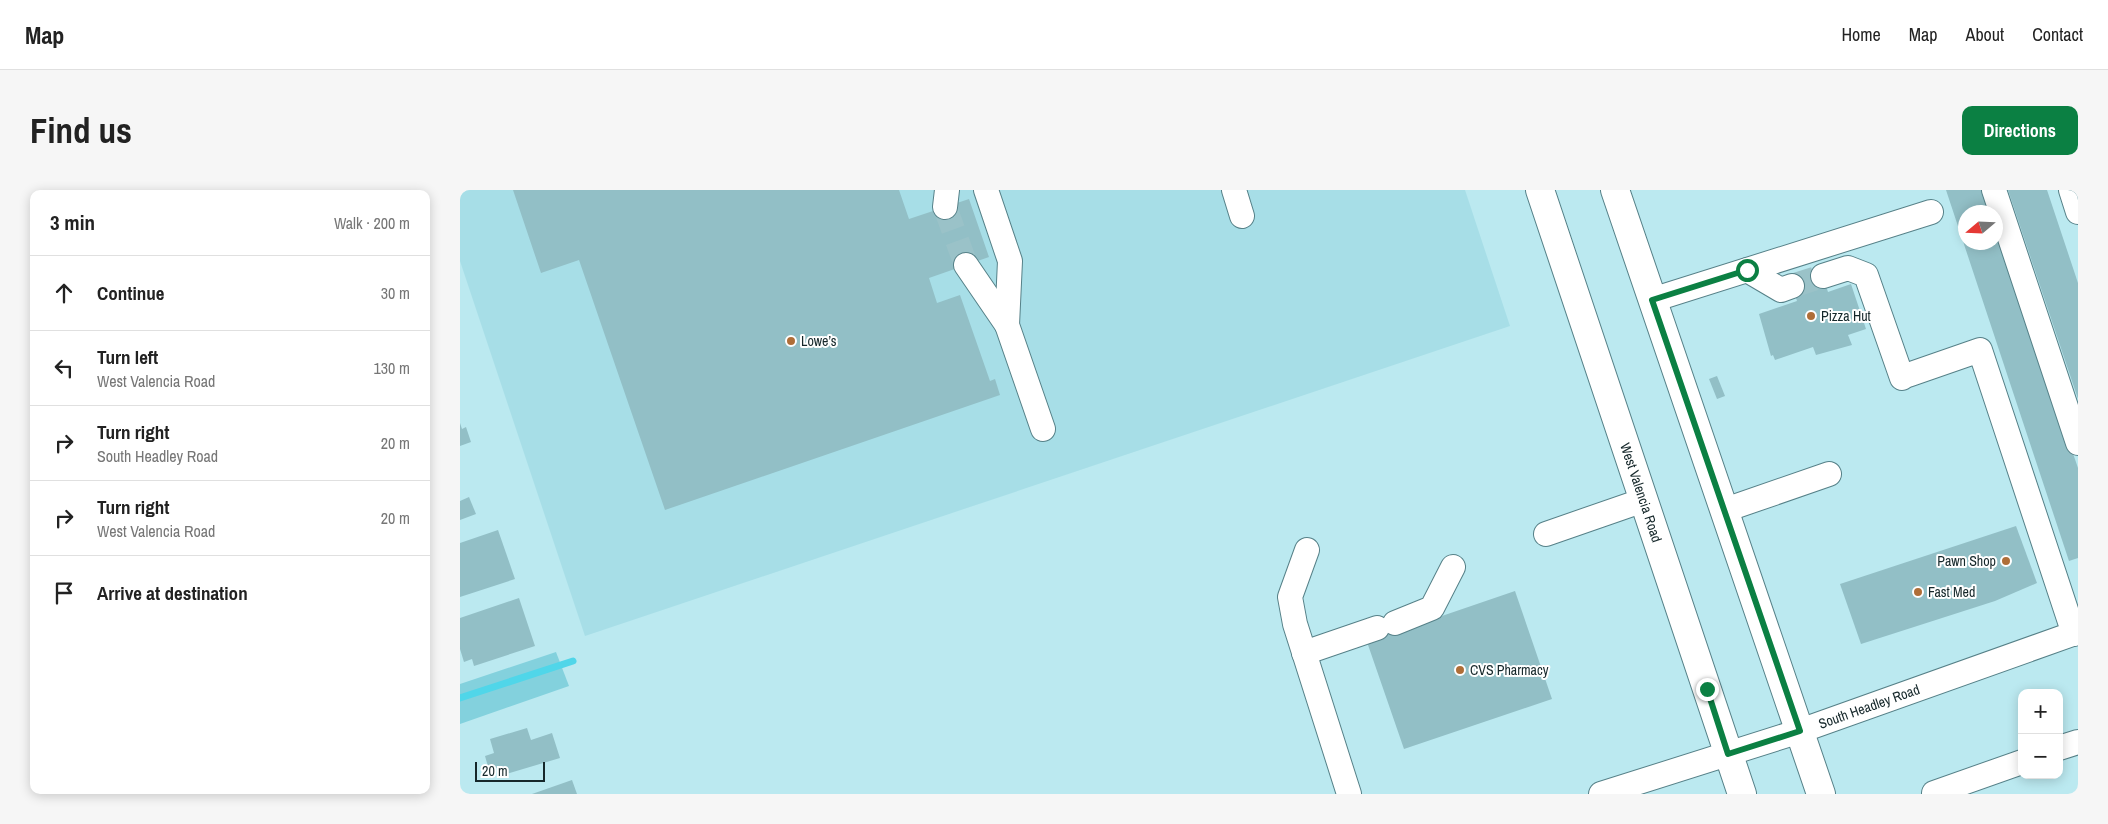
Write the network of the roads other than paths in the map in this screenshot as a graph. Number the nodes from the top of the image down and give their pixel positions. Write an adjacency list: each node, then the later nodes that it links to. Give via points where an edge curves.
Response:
1 (986, 190): 15 (street, via 1010,261)
2 (1234, 190): 9 (street)
3 (1540, 190): 19 (main road, West Valencia Road)
4 (1615, 190): 14 (main road)
5 (1994, 190): 17 (street)
6 (2070, 190): 8 (street)
7 (1931, 212): 11 (street)
8 (2078, 212)
9 (1242, 216)
10 (966, 265): 15 (street)
11 (1747, 270): 13 (street, via 1781,290); 14 (street)
12 (1823, 276): 24 (street, via 1848,268 1866,275 1905,376 1980,350)
13 (1792, 286)
14 (1652, 300): 20 (main road)
15 (1006, 324): 16 (street)
16 (1043, 429)
17 (2078, 443)
18 (1829, 474): 20 (street)
19 (1644, 500): 21 (street); 29 (main road, West Valencia Road)
20 (1725, 510): 26 (main road)
21 (1546, 534)
22 (1307, 550): 25 (street, via 1290,597)
23 (1454, 567): 25 (street, via 1432,608)
24 (2076, 633): 26 (street, South Headley Road)
25 (1304, 653): 32 (street)
26 (1800, 731): 29 (street, South Headley Road); 35 (main road)
27 (2078, 742): 28 (street)
28 (2063, 747)
29 (1728, 754): 33 (street, South Headley Road); 34 (main road, West Valencia Road)
30 (2018, 763): 31 (street)
31 (1934, 793)
32 (1349, 794)
33 (1601, 794)
34 (1742, 794)
35 (1821, 794)

